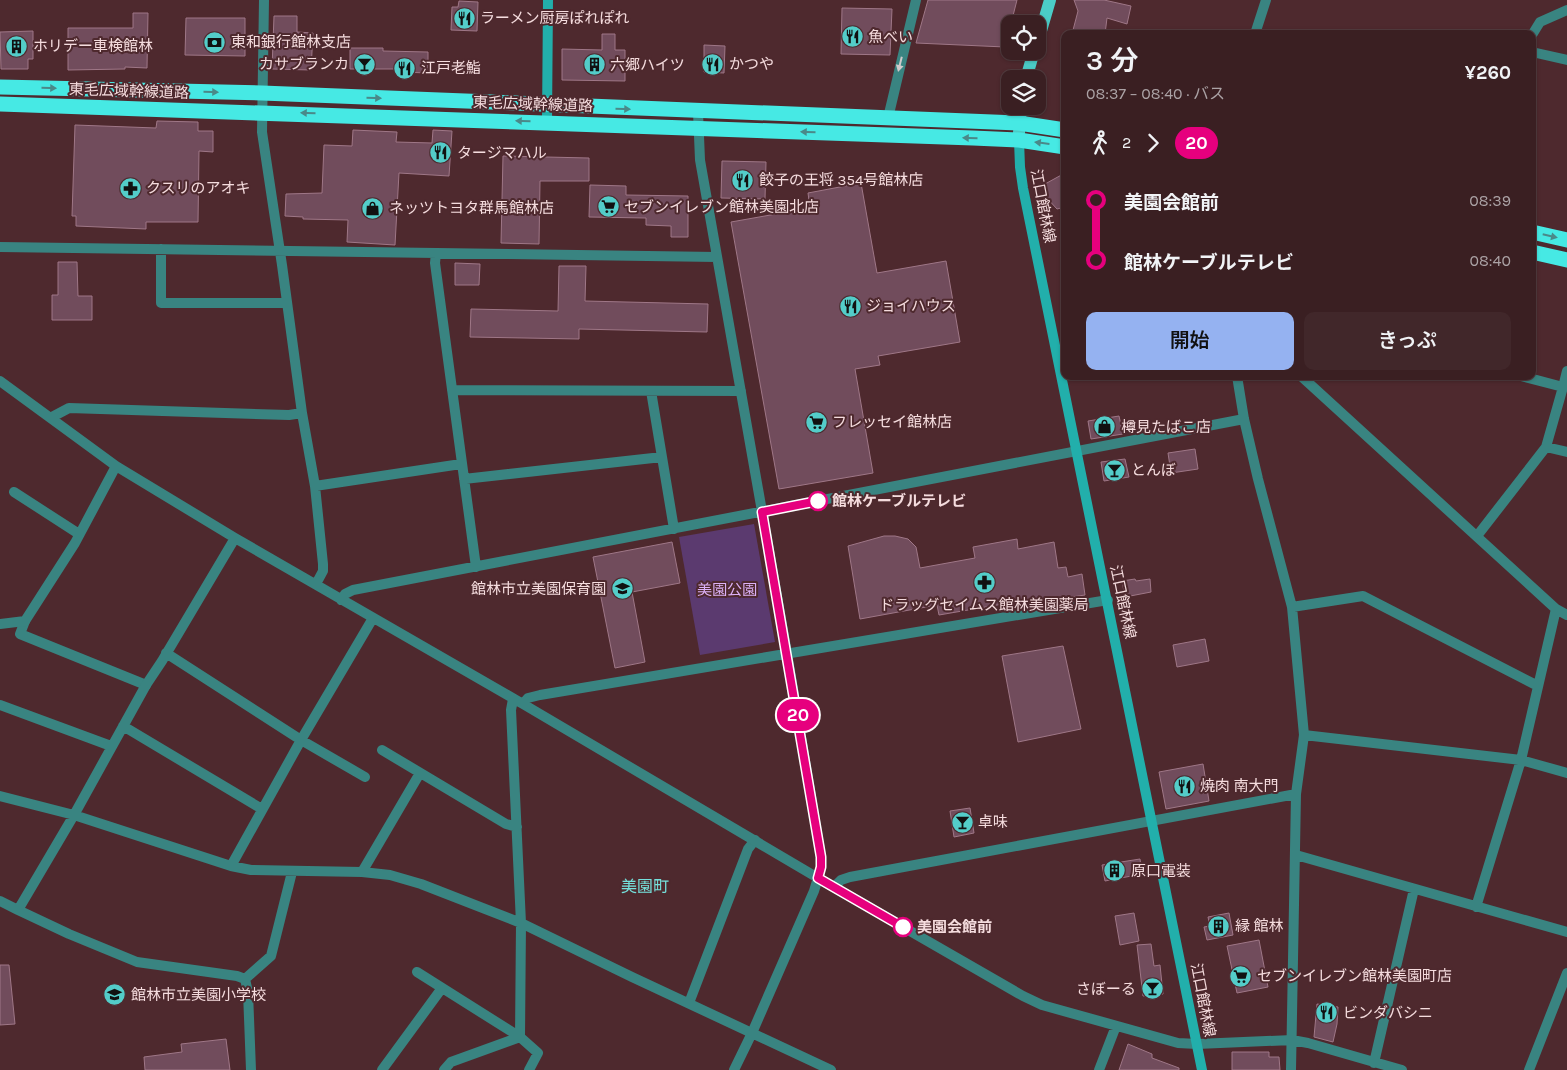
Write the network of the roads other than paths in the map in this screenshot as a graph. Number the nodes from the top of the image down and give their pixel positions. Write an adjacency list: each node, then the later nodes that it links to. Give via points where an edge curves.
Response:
1 (264, 0): 13 (street)
2 (548, 0): 15 (main road)
3 (916, 0): 19 (street, one-way to 19)
4 (1050, 0): 7 (main road)
5 (1266, 0): 8 (street)
6 (1567, 10): 9 (street, via 1540,22)
7 (1046, 15)
8 (1256, 30)
9 (1535, 30)
10 (1536, 53): 11 (street)
11 (1567, 60)
12 (0, 87): 13 (highway, 東毛広域幹線道路, one-way to 13)
13 (262, 93): 15 (highway, 東毛広域幹線道路, one-way to 15); 16 (street)
14 (0, 104): 16 (highway, 東毛広域幹線道路)
15 (547, 106): 17 (highway, 東毛広域幹線道路, one-way to 17); 20 (main road)
16 (262, 112): 20 (highway, 東毛広域幹線道路, one-way to 16); 30 (street)
17 (698, 112): 19 (highway, 東毛広域幹線道路); 22 (street)
18 (1020, 115): 21 (main road)
19 (888, 118): 21 (highway, 東毛広域幹線道路)
20 (547, 122): 22 (highway, 東毛広域幹線道路)
21 (1019, 123): 23 (highway, 東毛広域幹線道路); 24 (main road)
22 (698, 127): 24 (highway, 東毛広域幹線道路, one-way to 22); 33 (street, via 700,160)
23 (1061, 129)
24 (1019, 140): 25 (highway, 東毛広域幹線道路, one-way to 24); 37 (main road, 江口館林線, via 1023,188)
25 (1061, 146)
26 (1536, 233): 27 (highway, one-way to 27)
27 (1567, 240)
28 (0, 247): 29 (street)
29 (161, 249): 30 (street); 35 (street, via 161,303)
30 (279, 250): 31 (street); 35 (street)
31 (436, 253): 33 (street); 44 (street)
32 (1536, 253): 34 (highway)
33 (717, 257): 46 (street)
34 (1567, 260)
35 (287, 303): 47 (street)
36 (1567, 371): 43 (street)
37 (1061, 374)
38 (1062, 380): 51 (main road, 江口館林線)
39 (1238, 380): 49 (street)
40 (1305, 380): 62 (street)
41 (1536, 380): 43 (street)
42 (0, 381): 48 (street)
43 (1563, 387): 50 (street)
44 (452, 390): 45 (street); 54 (street)
45 (650, 391): 46 (street); 53 (street)
46 (741, 391): 59 (street)
47 (302, 413): 48 (street, via 69,408); 57 (street)
48 (52, 417): 55 (street)
49 (1244, 419): 51 (street); 68 (street)
50 (1546, 447): 52 (street); 62 (street)
51 (1077, 452): 59 (street); 67 (main road, 江口館林線)
52 (1567, 452)
53 (662, 458): 56 (street); 60 (street)
54 (462, 464): 56 (street); 57 (street)
55 (116, 466): 61 (street); 63 (street)
56 (464, 480): 64 (street)
57 (315, 486): 65 (street, via 324,564)
58 (14, 492): 61 (street)
59 (762, 512): 60 (street); 75 (street)
60 (674, 529): 64 (street)
61 (79, 534): 72 (street)
62 (1476, 536): 69 (street)
63 (235, 538): 65 (street); 74 (street)
64 (476, 567): 66 (street, via 353,590)
65 (316, 584): 66 (street)
66 (341, 600): 71 (street)
67 (1108, 600): 75 (street); 94 (main road, 江口館林線)
68 (1292, 607): 77 (street, via 1363,596); 82 (street)
69 (1556, 608): 70 (street); 77 (street)
70 (1567, 615)
71 (373, 618): 78 (street); 83 (street)
72 (25, 622): 73 (street); 76 (street, via 20,634)
73 (0, 624)
74 (166, 653): 76 (street); 83 (street)
75 (787, 653): 79 (street, via 540,695 528,698); 101 (street, via 821,857)
76 (146, 685): 81 (street)
77 (1538, 686): 86 (street)
78 (513, 698): 79 (street); 95 (street)
79 (523, 704): 96 (street)
80 (0, 705): 84 (street)
81 (123, 726): 84 (street); 92 (street)
82 (1304, 735): 86 (street); 90 (street)
83 (301, 740): 89 (street); 92 (street)
84 (112, 746): 93 (street)
85 (382, 750): 87 (street)
86 (1521, 760): 88 (street); 105 (street)
87 (420, 773): 95 (street, via 506,824); 100 (street)
88 (1567, 773)
89 (365, 777)
90 (1296, 794): 94 (street); 97 (street)
91 (0, 796): 93 (street)
92 (262, 809): 98 (street)
93 (74, 815): 98 (street); 106 (street)
94 (1152, 820): 102 (street, via 850,877); 118 (main road, 江口館林線)
95 (518, 827): 107 (street)
96 (755, 840): 101 (street); 113 (street, via 748,849)
97 (1296, 855): 103 (street); 117 (street)
98 (230, 866): 99 (street)
99 (292, 872): 100 (street); 111 (street, via 271,956)
100 (362, 872): 107 (street, via 390,875 421,884)
101 (818, 878): 102 (street); 115 (street)
102 (834, 887): 114 (street, via 1023,996)
103 (1414, 889): 105 (street); 119 (street)
104 (0, 900): 106 (street)
105 (1476, 907): 108 (street)
106 (18, 910): 111 (street, via 137,962)
107 (521, 923): 113 (street); 116 (street)
108 (1567, 932)
109 (417, 972): 112 (street)
110 (1567, 973): 130 (street)
111 (245, 979): 120 (street)
112 (442, 988): 116 (street); 121 (street)
113 (689, 1004): 115 (street)
114 (1116, 1026): 118 (street, via 1178,1043); 126 (street)
115 (752, 1033): 124 (street); 125 (street)
116 (520, 1037): 122 (street, via 451,1062); 123 (street, via 538,1053)
117 (1292, 1040): 118 (street); 119 (street); 128 (street)
118 (1197, 1044): 127 (main road, 江口館林線)
119 (1374, 1063): 129 (street)
120 (251, 1070)
121 (382, 1070)
122 (444, 1070)
123 (529, 1070)
124 (734, 1070)
125 (831, 1070)
126 (1099, 1070)
127 (1202, 1070)
128 (1292, 1070)
129 (1402, 1070)
130 (1529, 1070)

